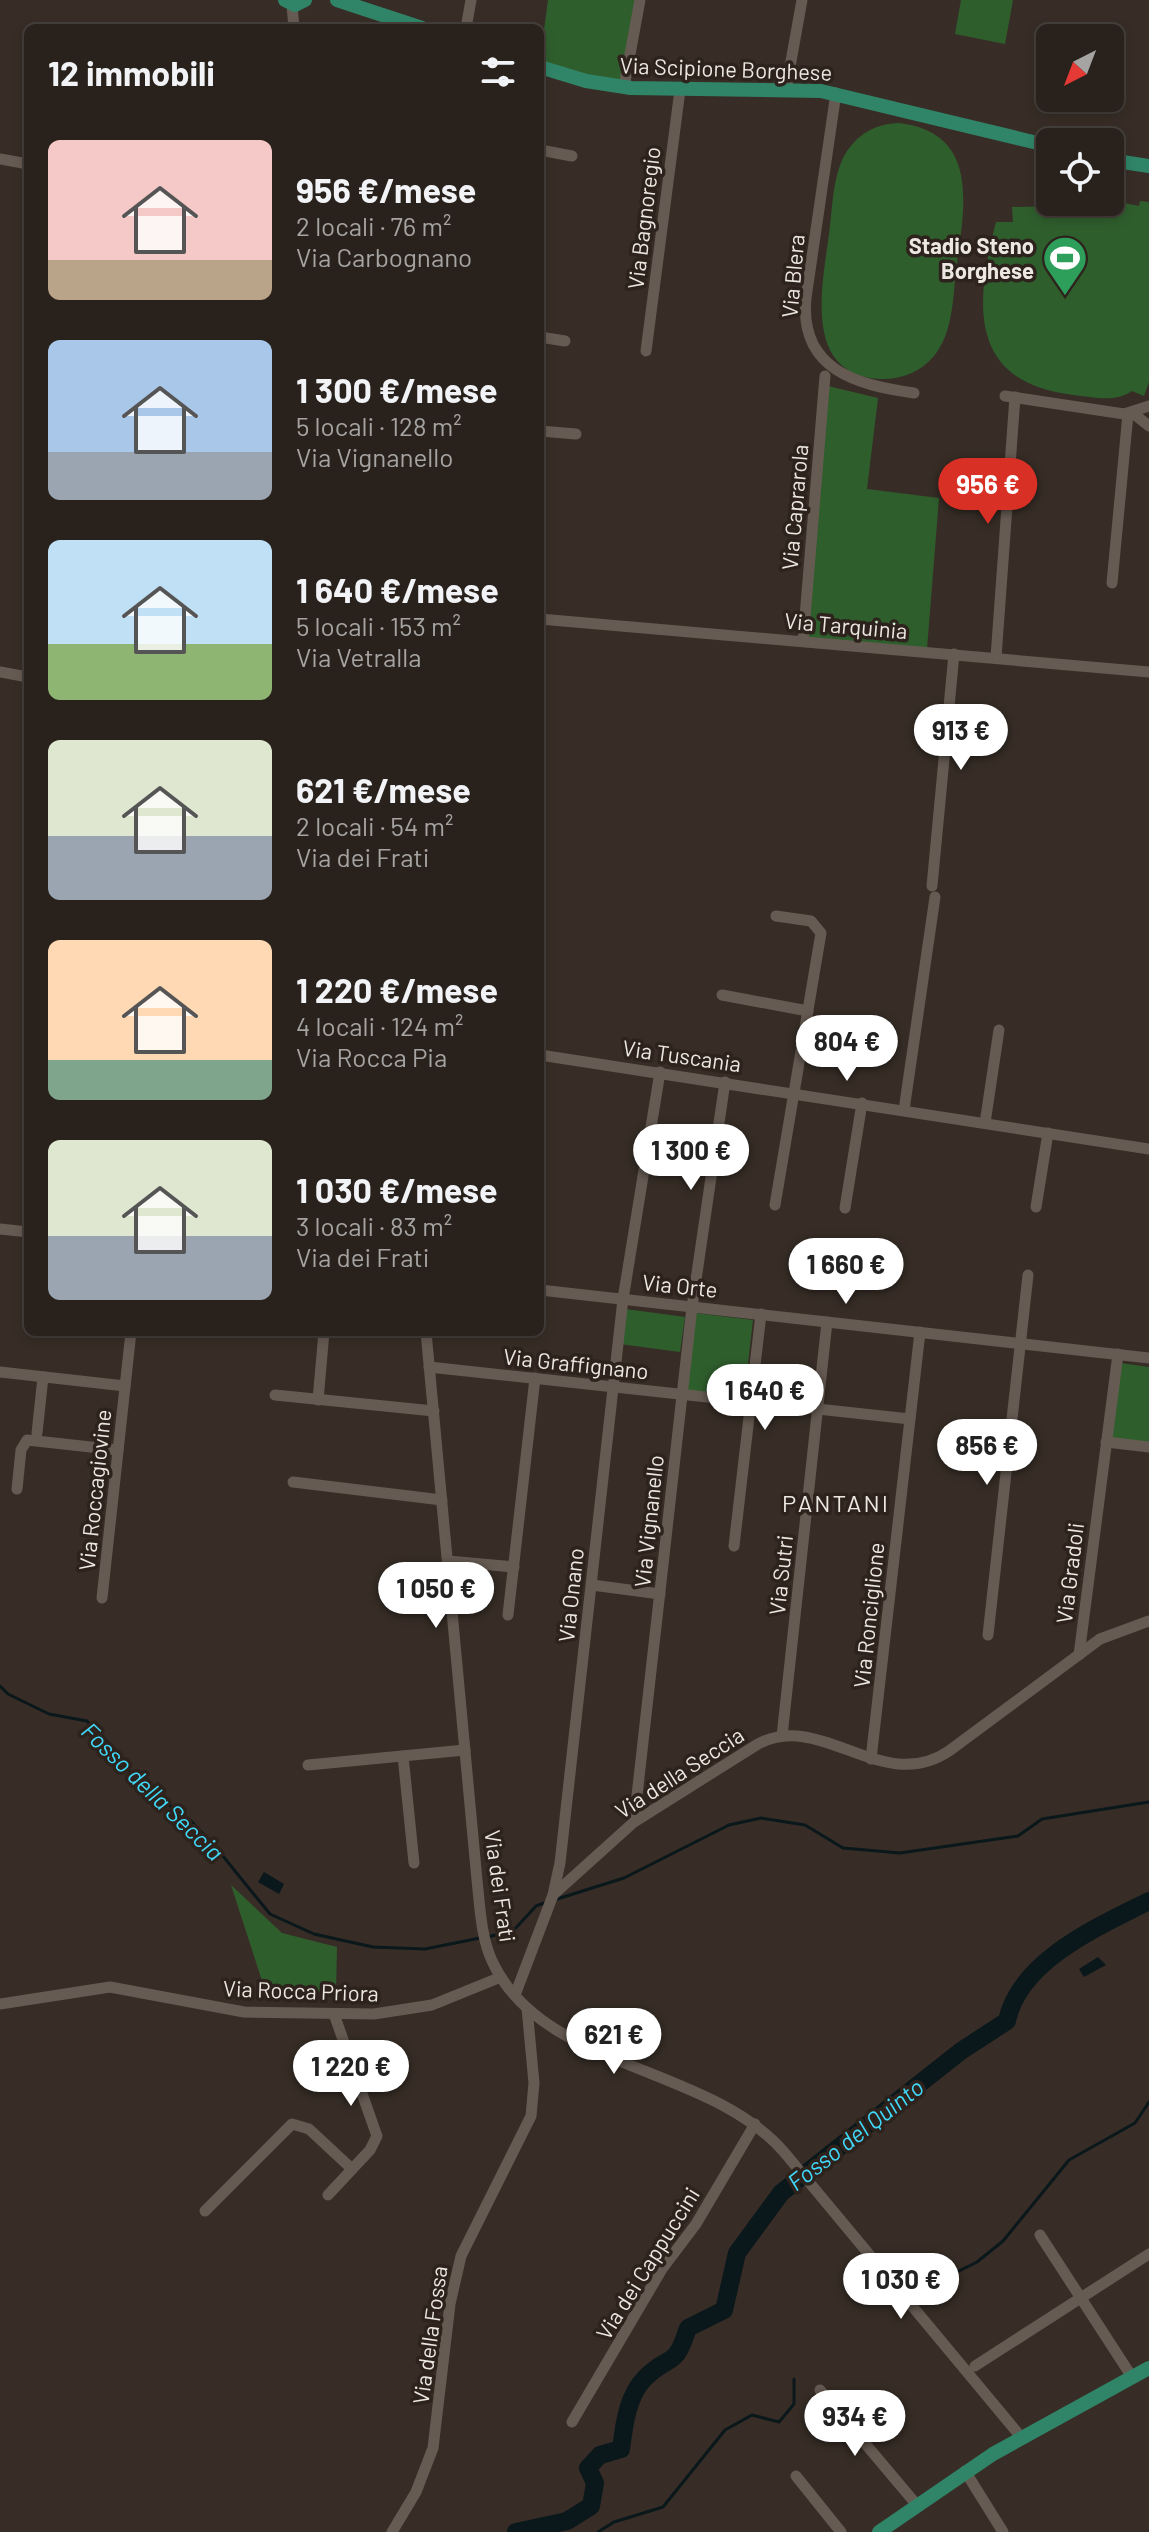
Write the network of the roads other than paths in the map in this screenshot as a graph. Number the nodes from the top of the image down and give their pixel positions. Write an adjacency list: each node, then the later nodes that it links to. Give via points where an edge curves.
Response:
1 (337, 0): 7 (main road)
2 (471, 0): 8 (street)
3 (640, 0): 10 (street)
4 (802, 0): 11 (street)
5 (294, 2): 6 (street)
6 (294, 24)
7 (410, 24)
8 (467, 24)
9 (544, 68): 10 (main road, Via Scipione Borghese)
10 (624, 87): 12 (main road, Via Scipione Borghese)
11 (786, 89): 12 (main road, Via Scipione Borghese); 13 (main road, Via Scipione Borghese)
12 (680, 90): 23 (street, Via Bagnoregio)
13 (836, 93): 14 (main road, Via Scipione Borghese); 25 (street, Via Blera, via 806,298 808,332 824,360 846,377)
14 (1036, 143)
15 (544, 151): 16 (street)
16 (572, 156)
17 (0, 159): 19 (street)
18 (1124, 162): 20 (main road)
19 (24, 163)
20 (1149, 166)
21 (544, 338): 22 (street)
22 (565, 341)
23 (646, 351)
24 (825, 376): 33 (street, Via Caprarola)
25 (914, 393)
26 (1149, 406): 27 (street)
27 (1131, 414): 28 (street); 31 (street); 35 (street, via 1010,396)
28 (1149, 426)
29 (544, 431): 30 (street)
30 (576, 434)
31 (1112, 583)
32 (544, 619): 33 (street, Via Tarquinia)
33 (803, 641): 34 (street, Via Tarquinia)
34 (954, 654): 35 (street, Via Tarquinia); 48 (street, via 934,892)
35 (996, 657): 37 (street, Via Tarquinia)
36 (0, 672): 38 (street)
37 (1149, 672)
38 (24, 676)
39 (776, 916): 41 (street, via 809,920 820,931)
40 (722, 995): 41 (street)
41 (808, 1011): 46 (street)
42 (999, 1030): 49 (street)
43 (544, 1056): 44 (street, Via Tuscania)
44 (660, 1072): 45 (street, Via Tuscania); 59 (street, Via Onano)
45 (725, 1082): 46 (street, Via Tuscania); 60 (street, Via Vignanello)
46 (794, 1093): 47 (street, Via Tuscania); 52 (street)
47 (862, 1103): 48 (street, Via Tuscania); 54 (street)
48 (904, 1110): 49 (street, Via Tuscania)
49 (985, 1123): 50 (street, Via Tuscania)
50 (1048, 1133): 51 (street, Via Tuscania); 53 (street)
51 (1149, 1149)
52 (775, 1205)
53 (1036, 1207)
54 (845, 1208)
55 (0, 1229): 56 (street)
56 (24, 1232)
57 (1028, 1275): 67 (street)
58 (544, 1290): 59 (street, Via Orte)
59 (623, 1299): 60 (street, Via Orte); 75 (street, Via Onano)
60 (692, 1307): 61 (street, Via Orte); 76 (street, Via Vignanello)
61 (761, 1314): 62 (street, Via Orte); 79 (street)
62 (827, 1322): 63 (street, Via Orte); 80 (street, Via Sutri)
63 (920, 1332): 67 (street, Via Orte); 82 (street, Via Ronciglione)
64 (131, 1336): 74 (street, Via Roccagiovine)
65 (324, 1336): 78 (street)
66 (426, 1336): 70 (street, Via dei Frati)
67 (1021, 1343): 68 (street, Via Orte); 98 (street)
68 (1118, 1354): 69 (street, Via Orte); 84 (street, Via Gradoli)
69 (1149, 1358)
70 (429, 1367): 73 (street, Via Graffignano); 81 (street, Via dei Frati)
71 (0, 1372): 72 (street, Via Roccagiovine)
72 (43, 1377): 74 (street, Via Roccagiovine); 83 (street)
73 (535, 1378): 75 (street, Via Graffignano); 92 (street)
74 (125, 1386): 86 (street, Via Roccagiovine)
75 (612, 1387): 76 (street, Via Graffignano); 93 (street, Via Onano)
76 (683, 1394): 79 (street, Via Graffignano); 94 (street, Via Vignanello)
77 (275, 1395): 78 (street)
78 (318, 1400): 81 (street)
79 (750, 1402): 80 (street, Via Graffignano); 90 (street)
80 (817, 1409): 82 (street, Via Graffignano); 100 (street, Via Sutri)
81 (434, 1411): 89 (street, Via dei Frati)
82 (910, 1419): 103 (street, Via Ronciglione)
83 (37, 1433)
84 (1106, 1442): 85 (street); 99 (street, Via Gradoli)
85 (1149, 1447)
86 (118, 1450): 88 (street, via 27,1440); 95 (street, Via Roccagiovine)
87 (293, 1482): 89 (street)
88 (17, 1489)
89 (442, 1500): 91 (street, Via dei Frati)
90 (734, 1546)
91 (448, 1561): 92 (street); 101 (street, Via dei Frati)
92 (514, 1567): 96 (street)
93 (592, 1585): 94 (street); 107 (street, Via Onano)
94 (660, 1594): 105 (street, Via Vignanello)
95 (102, 1598)
96 (508, 1615)
97 (1149, 1621): 99 (street, via 1112,1633)
98 (988, 1635)
99 (1079, 1655): 103 (street, via 934,1760 909,1766)
100 (782, 1736): 103 (street, via 815,1740); 105 (street, Via della Seccia, via 758,1744)
101 (465, 1750): 102 (street); 108 (street, Via dei Frati, via 486,1944)
102 (403, 1756): 104 (street); 106 (street)
103 (871, 1759)
104 (308, 1765)
105 (634, 1822): 107 (street, Via della Seccia)
106 (414, 1863)
107 (553, 1895): 109 (street, Via della Seccia)
108 (501, 1977): 109 (street, Via dei Frati); 112 (street, Via Rocca Priora, via 420,2008)
109 (515, 1995): 111 (street, Via dei Frati)
110 (0, 2004): 112 (street, Via Rocca Priora, via 110,1987 244,2012)
111 (527, 2008): 113 (street, Via dei Frati, via 571,2037 720,2102); 129 (street, Via della Fossa, via 532,2111 460,2260 433,2448 416,2492)
112 (334, 2014): 114 (street, via 376,2129 373,2146)
113 (755, 2124): 124 (street, Via dei Cappuccini); 125 (street, Via dei Frati)
114 (352, 2169): 115 (street); 116 (street, via 305,2126 292,2124)
115 (328, 2195)
116 (205, 2211)
117 (1040, 2235): 119 (street)
118 (1149, 2254): 119 (street)
119 (1081, 2298): 120 (street); 122 (street)
120 (975, 2366)
121 (1149, 2368): 122 (main road)
122 (1132, 2377): 125 (main road)
123 (820, 2390): 128 (street)
124 (572, 2422)
125 (1021, 2437): 126 (main road)
126 (965, 2471): 128 (main road); 132 (street)
127 (796, 2476): 130 (street)
128 (916, 2504): 131 (main road)
129 (392, 2532)
130 (841, 2532)
131 (879, 2532)
132 (1003, 2532)

